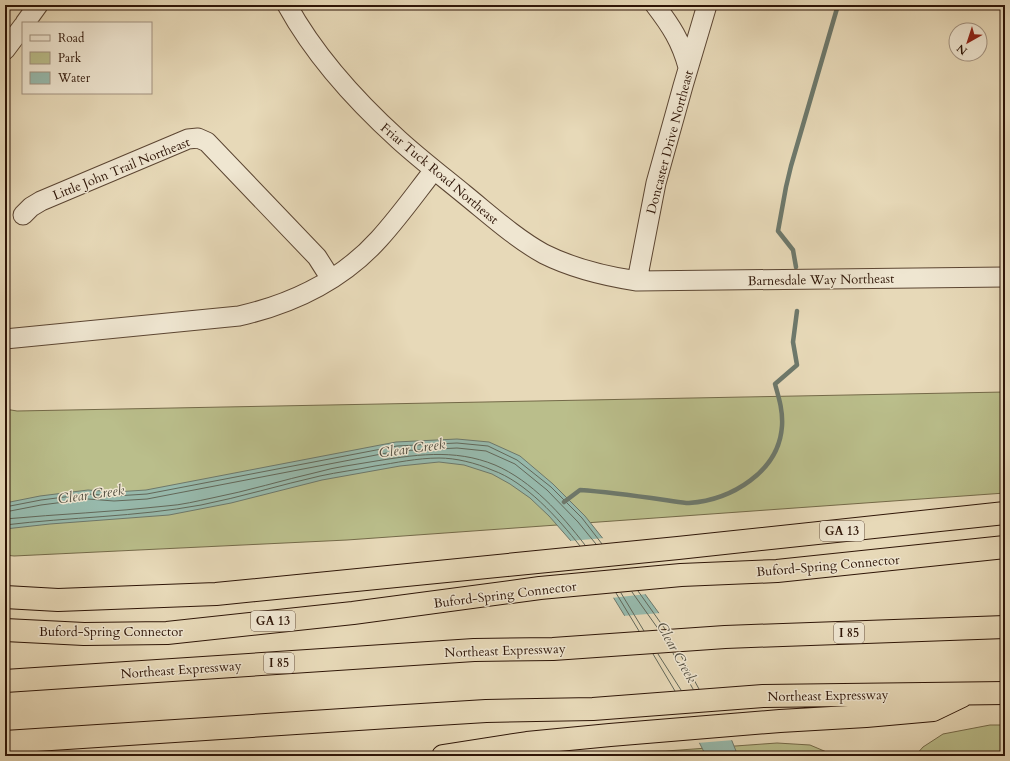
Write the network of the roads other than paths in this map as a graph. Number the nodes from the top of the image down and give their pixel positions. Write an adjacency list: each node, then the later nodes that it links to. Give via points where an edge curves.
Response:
1 (38, 5): 5 (street)
2 (287, 5): 9 (street, Friar Tuck Road Northeast, via 339,79 399,141)
3 (655, 5): 8 (street, via 671,25 683,48)
4 (708, 5): 8 (street, Doncaster Drive Northeast)
5 (26, 22)
6 (22, 27): 7 (street)
7 (5, 50)
8 (688, 67): 13 (street, Doncaster Drive Northeast, via 656,183)
9 (434, 170): 12 (street, via 379,239 357,260); 13 (street, Friar Tuck Road Northeast, via 513,233 543,253 588,272)
10 (23, 215): 12 (street, Little John Trail Northeast, via 41,201 188,138 198,138 207,142 317,257)
11 (1005, 277): 13 (street, Barnesdale Way Northeast)
12 (331, 279): 14 (street, via 285,302 239,316)
13 (637, 281)
14 (5, 339)
15 (1005, 514): 19 (highway, Buford-Spring Connector / GA 13, via 216,594 58,600)
16 (1005, 547): 18 (highway, Buford-Spring Connector / GA 13)
17 (1005, 561): 18 (highway)
18 (842, 564): 21 (highway, Buford-Spring Connector / GA 13, via 540,588 353,613 167,633 84,634)
19 (5, 597)
20 (1005, 627): 22 (highway, Northeast Expressway / I 85, via 725,637 553,650 474,650)
21 (5, 630)
22 (5, 681)
23 (968, 693): 24 (highway, Northeast Expressway); 25 (highway, Northeast Expressway, via 763,696 593,709 486,711); 26 (highway, via 934,710 610,735 527,743)
24 (1005, 693)
25 (5, 742)
26 (443, 756)

